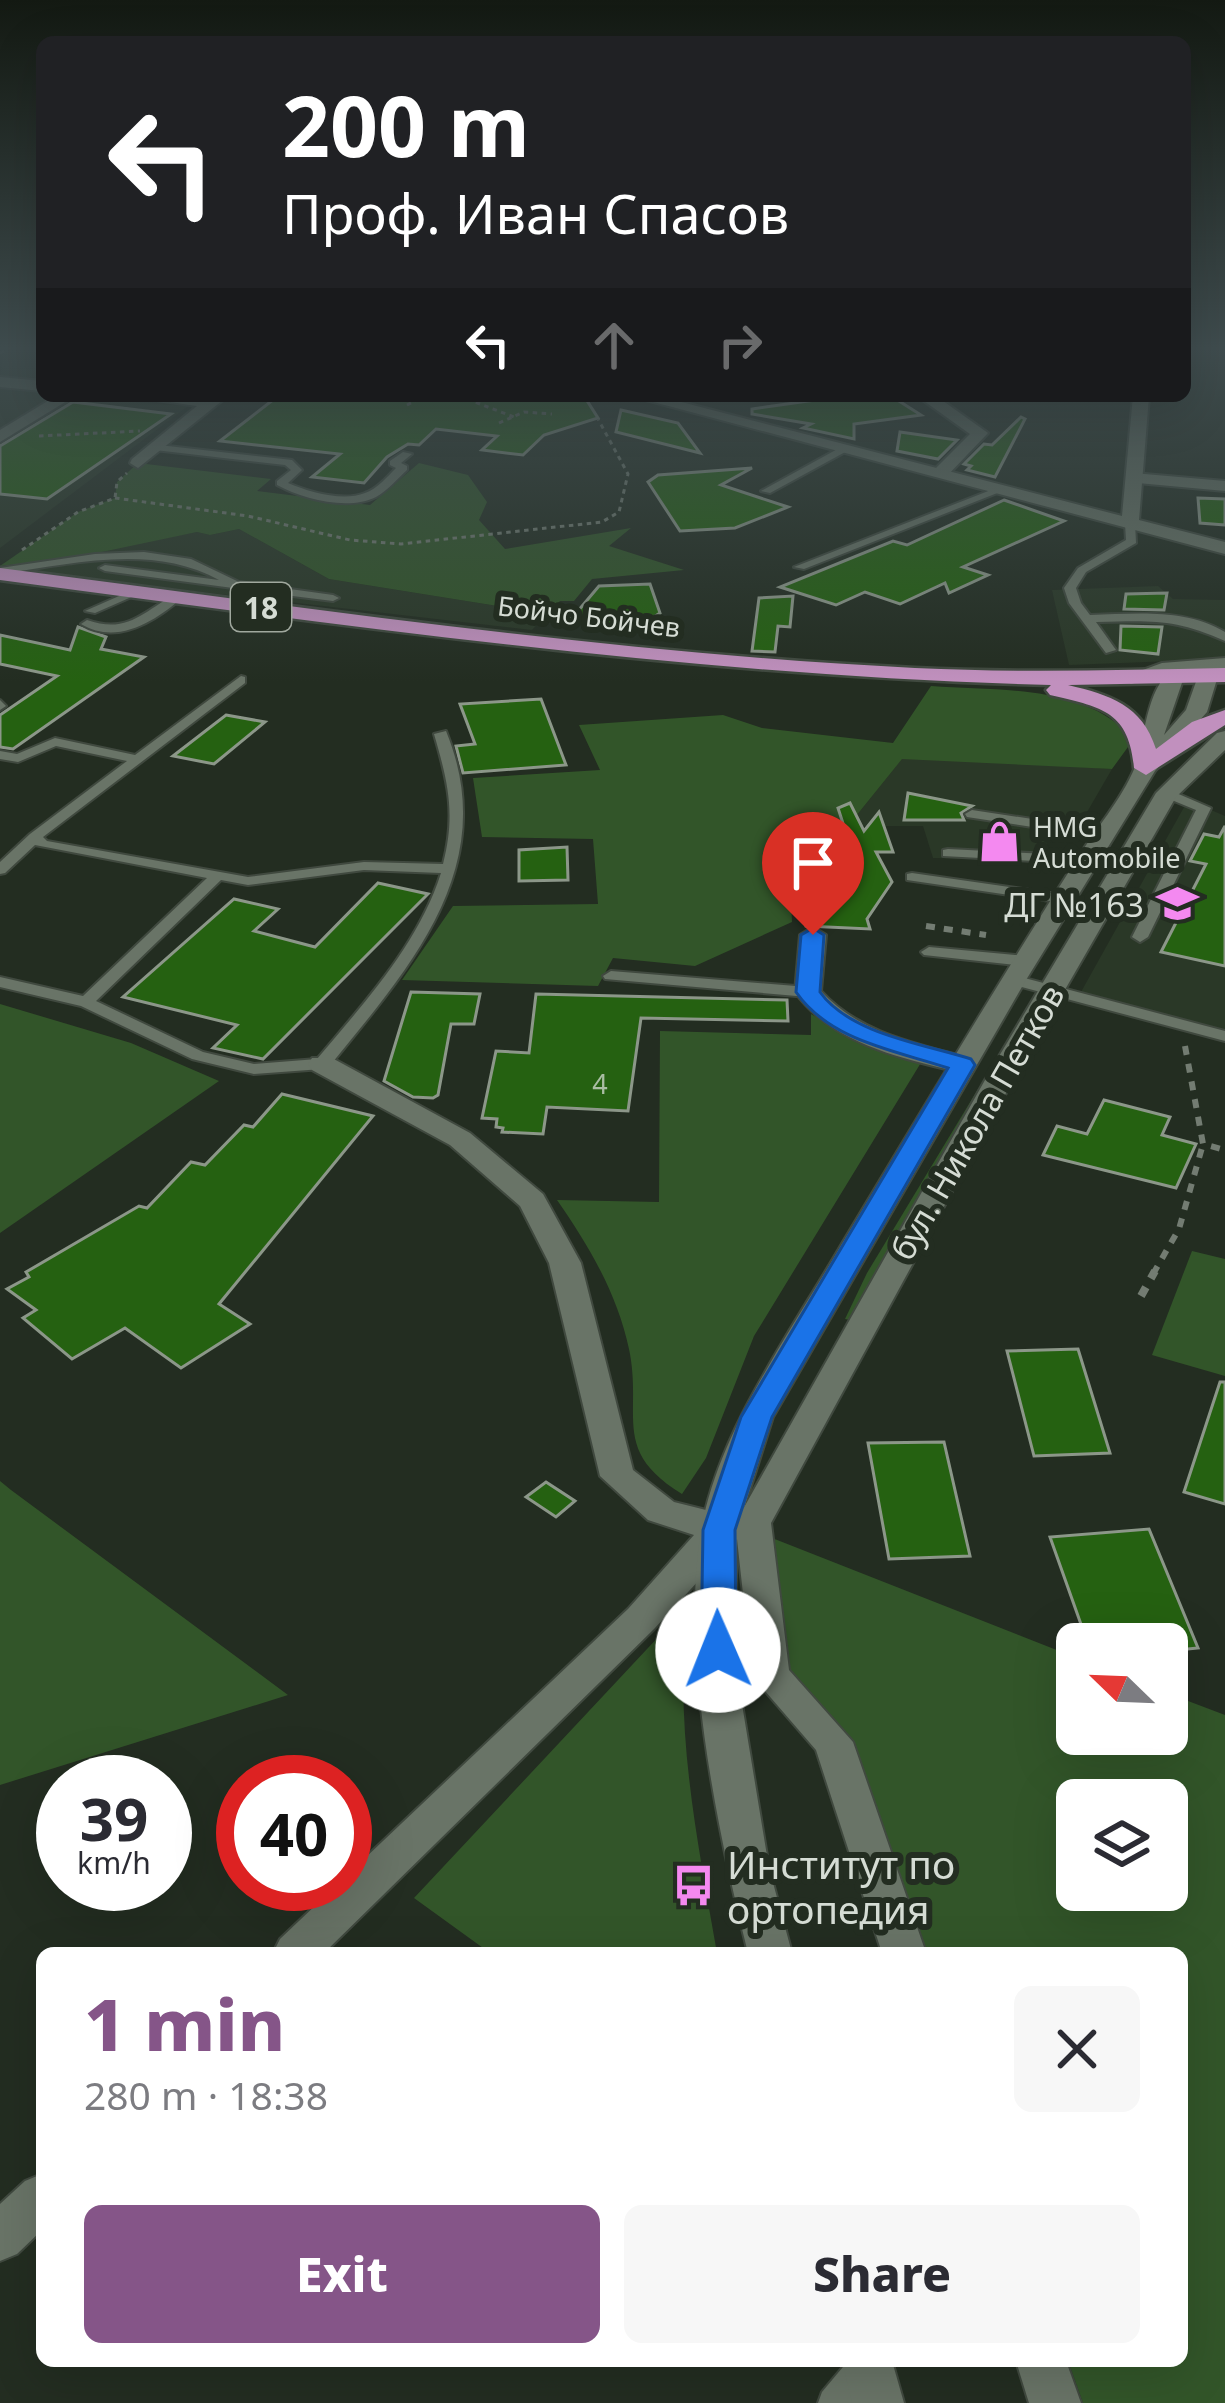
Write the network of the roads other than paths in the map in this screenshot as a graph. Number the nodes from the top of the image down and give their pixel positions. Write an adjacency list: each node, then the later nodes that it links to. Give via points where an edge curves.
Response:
1 (144, 458): 9 (street)
2 (252, 458): 3 (lane, via 288,462 297,470 281,483 290,490 357,498 403,468 394,463)
3 (401, 458)
4 (826, 458): 13 (lane)
5 (878, 458): 11 (street)
6 (958, 458): 11 (street)
7 (1121, 458): 10 (street)
8 (1124, 458): 10 (street)
9 (138, 463)
10 (1121, 470): 12 (street); 15 (street)
11 (939, 474): 14 (street)
12 (1225, 486)
13 (766, 490)
14 (1000, 490): 15 (street); 17 (lane)
15 (1120, 520): 16 (street); 24 (lane, via 1133,536 1127,547 1082,570 1070,588)
16 (1225, 548)
17 (800, 567)
18 (0, 572): 19 (lane, via 70,563); 20 (highway, Бойчо Бойчев / 18)
19 (241, 587): 22 (lane); 23 (lane)
20 (139, 591): 21 (highway, Бойчо Бойчев / 18); 21 (lane, via 89,618 117,629 138,625)
21 (178, 596): 23 (highway, Бойчо Бойчев / 18)
22 (333, 598)
23 (268, 608): 28 (highway, Бойчо Бойчев / 18, via 659,656)
24 (1086, 619): 25 (lane, via 1159,618 1210,626); 26 (lane)
25 (1225, 637)
26 (1110, 650)
27 (1219, 672): 29 (highway, 18); 30 (street, via 1162,669); 37 (street, бул. Никола Петков)
28 (979, 676): 30 (highway, Бойчо Бойчев / 18); 37 (highway, via 1103,702 1137,725)
29 (1174, 677): 30 (highway, Бойчо Бойчев / 18); 37 (street, бул. Никола Петков)
30 (1131, 678)
31 (241, 680): 36 (lane)
32 (1225, 716): 37 (highway)
33 (441, 734): 44 (lane, via 458,802)
34 (1225, 738): 38 (street, бул. Никола Петков)
35 (0, 754): 36 (lane, via 18,758 55,742)
36 (137, 759): 41 (lane)
37 (1146, 768): 40 (street, бул. Никола Петков)
38 (1167, 793): 50 (lane, via 1204,808); 55 (street, бул. Никола Петков)
39 (972, 814): 40 (lane)
40 (1105, 834): 43 (street, бул. Никола Петков)
41 (35, 837): 45 (lane); 46 (lane)
42 (948, 853): 43 (lane)
43 (1088, 860): 48 (street, бул. Никола Петков)
44 (448, 869): 46 (lane); 59 (lane, via 447,889 387,983)
45 (0, 870)
46 (217, 876): 57 (lane)
47 (912, 877): 48 (lane)
48 (1064, 898): 52 (street, бул. Никола Петков)
49 (813, 935): 56 (street)
50 (1141, 937)
51 (929, 952): 52 (lane)
52 (1019, 971): 55 (lane); 60 (street, бул. Никола Петков)
53 (611, 976): 56 (lane)
54 (0, 982): 57 (lane)
55 (1052, 989): 58 (lane); 61 (street, бул. Никола Петков)
56 (808, 992): 60 (street, via 850,1028)
57 (86, 1002): 59 (lane, via 198,1056 254,1070)
58 (1225, 1036)
59 (322, 1064): 61 (street, via 460,1138 532,1202 566,1263 617,1476 661,1510)
60 (962, 1065): 61 (street, бул. Никола Петков, via 767,1397)
61 (736, 1526): 62 (street); 63 (street, бул. Никола Петков, via 720,1686); 64 (street, via 770,1676 833,1742)
62 (301, 1947)
63 (768, 1947)
64 (902, 1947)
65 (36, 2203): 66 (street)
66 (0, 2237)
67 (862, 2367): 70 (lane)
68 (869, 2367): 71 (street)
69 (1043, 2367): 72 (street)
70 (832, 2403)
71 (878, 2403)
72 (1055, 2403)

